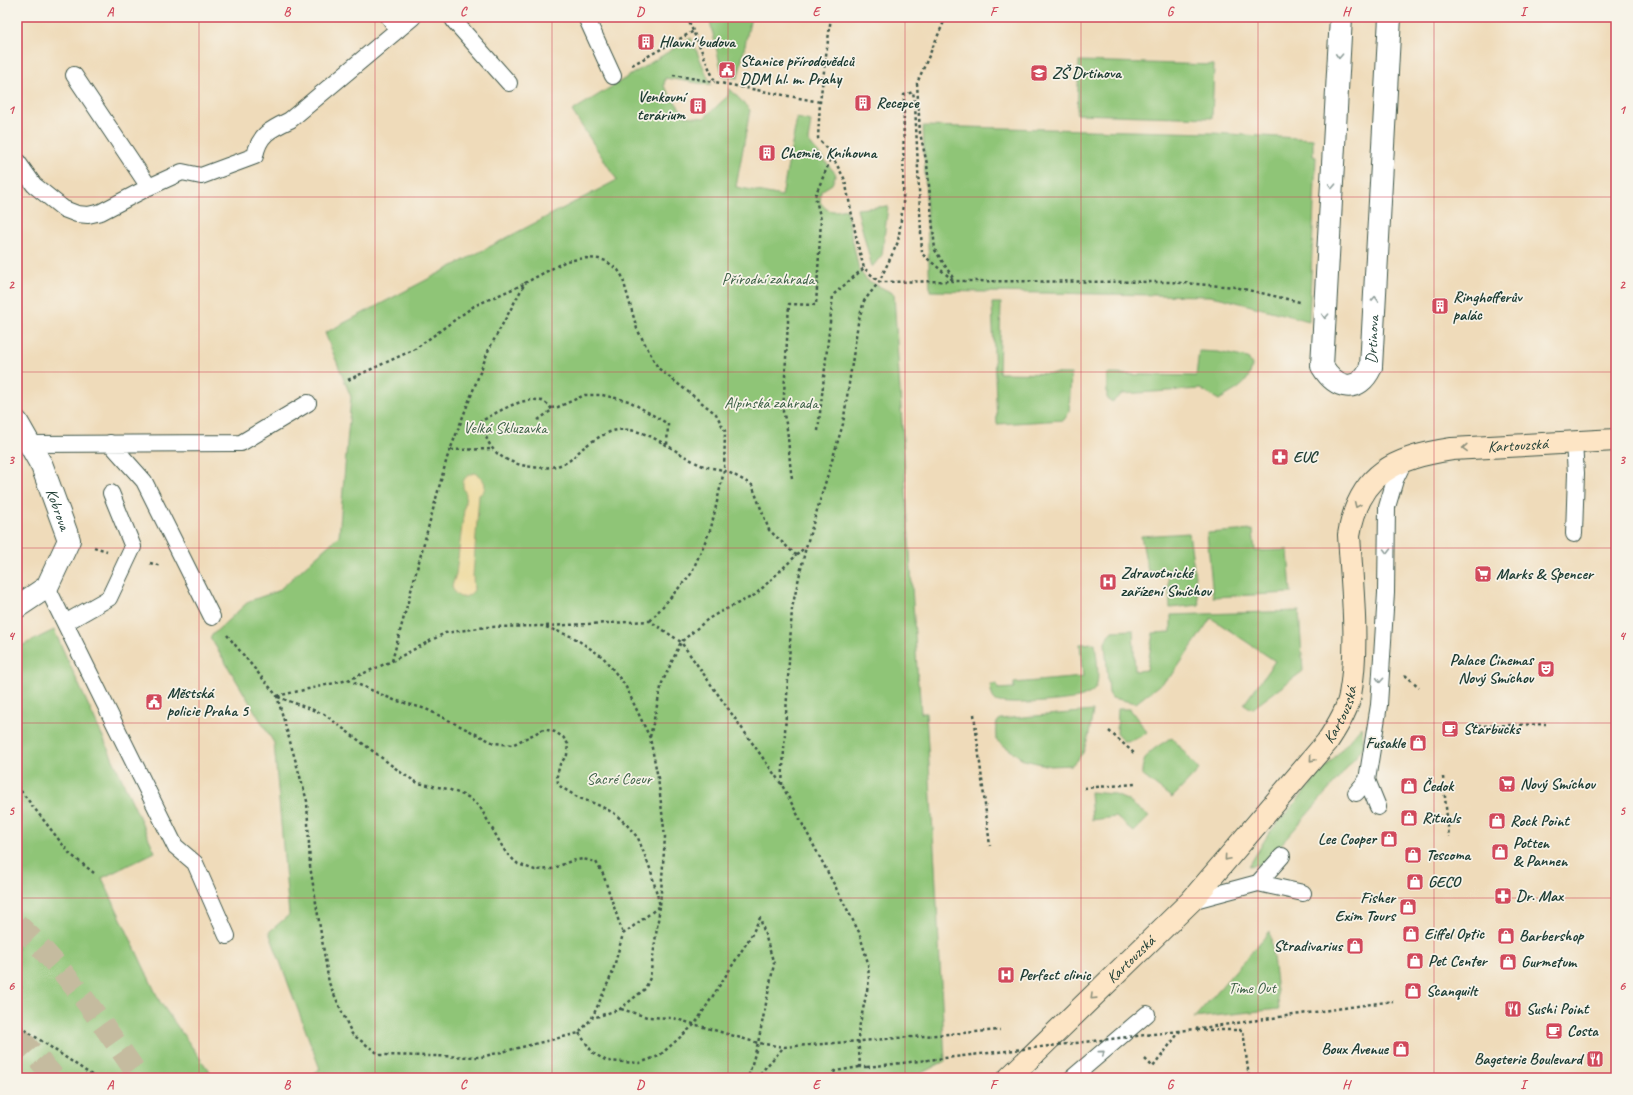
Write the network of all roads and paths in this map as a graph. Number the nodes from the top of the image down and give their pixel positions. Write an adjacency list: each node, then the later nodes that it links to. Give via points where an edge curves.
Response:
1 (413, 17): 9 (lane)
2 (452, 17): 16 (lane)
3 (586, 17): 14 (lane)
4 (687, 17): 10 (path)
5 (831, 17): 17 (path)
6 (946, 17): 22 (path, via 917,83 920,133 927,164 935,250)
7 (1341, 17): 8 (street, Drtinova, one-way to 8, via 1322,366 1335,382 1346,385 1358,384 1366,378 1371,367)
8 (1390, 17)
9 (393, 23): 20 (lane, via 290,120 263,136 255,156 201,176 182,172)
10 (694, 30): 11 (path); 15 (path)
11 (636, 63)
12 (74, 75): 20 (lane)
13 (673, 75): 15 (path)
14 (613, 76)
15 (715, 82): 17 (path)
16 (509, 83)
17 (820, 102): 18 (path, via 818,138)
18 (832, 156): 21 (path, via 845,180); 41 (path, via 815,196 821,220 816,305 789,304 783,412 787,424)
19 (17, 161): 20 (lane, via 34,185 64,209 77,214 101,212)
20 (149, 187)
21 (864, 268): 23 (path); 31 (path, via 833,295)
22 (954, 281): 23 (path); 23 (path, via 922,254 913,92 904,95 903,205 898,242); 25 (path, via 1170,282 1235,287)
23 (879, 282): 45 (path, via 864,301 858,324 843,424)
24 (525, 284): 26 (path, via 474,306 415,349); 38 (path, via 488,349); 40 (path, via 566,261 576,259 599,259 618,270 637,329 658,368 716,414 725,431)
25 (1307, 304)
26 (348, 380)
27 (308, 402): 33 (lane, via 241,443)
28 (551, 408): 29 (path, via 550,413); 36 (path, via 585,395 602,395 629,401 668,424); 37 (path, via 539,399 525,401 480,422)
29 (538, 420)
30 (17, 422): 34 (street, Kobrova)
31 (818, 431)
32 (1616, 440): 35 (main road, Kartouzská)
33 (110, 443): 34 (lane); 51 (lane, via 144,481)
34 (29, 444): 44 (street, Kobrova, via 42,466)
35 (1574, 444): 39 (main road, Kartouzská, one-way to 39, via 1452,449); 43 (lane)
36 (667, 446): 37 (path, via 636,431 618,430 585,447 567,462 539,467 504,459); 40 (path, via 702,466)
37 (493, 449): 38 (path)
38 (451, 450): 56 (path)
39 (1405, 459): 68 (lane, one-way to 68, via 1387,507 1386,593 1379,705); 81 (main road, Kartouzská, one-way to 81, via 1387,468 1376,478 1357,504 1352,519 1349,535 1354,647 1350,696 1336,729)
40 (724, 471): 46 (path, via 752,485 769,530); 52 (path, via 711,528 691,574)
41 (792, 478)
42 (111, 493): 47 (lane, via 133,547)
43 (1574, 534)
44 (69, 540): 47 (path); 49 (street, Kobrova)
45 (806, 547): 46 (path); 70 (path, via 792,608)
46 (797, 556): 55 (path, via 755,594 714,616)
47 (128, 557): 48 (path); 53 (lane, via 109,598)
48 (166, 568)
49 (47, 587): 50 (street); 53 (lane)
50 (17, 607)
51 (212, 617): 60 (path)
52 (650, 621): 54 (path); 55 (path)
53 (65, 623): 84 (lane, via 175,846 195,863)
54 (543, 626): 56 (path, via 486,627 445,633); 65 (path, via 573,637 603,657 625,686)
55 (681, 642): 65 (path, via 662,683); 70 (path)
56 (392, 661): 58 (path)
57 (1403, 673): 59 (path)
58 (348, 680): 60 (path); 82 (path, via 394,700 426,709 494,743 512,744 544,729 563,737 568,744 567,755 560,764 558,783 579,798 614,813 631,829 638,838 651,871)
59 (1419, 687)
60 (277, 696): 83 (path, via 324,714 418,783 448,789 468,797 480,807 506,853 518,864 535,870 552,869 583,859 596,862 604,874); 94 (path, via 307,801 310,866 328,983 352,1034 380,1055 481,1058)
61 (974, 714): 76 (path)
62 (1546, 724): 63 (path)
63 (1478, 726)
64 (1109, 731): 66 (path)
65 (650, 738): 82 (path, via 665,837)
66 (1135, 754)
67 (1443, 777): 75 (path)
68 (1367, 780): 73 (lane); 74 (lane)
69 (1136, 784): 72 (path)
70 (782, 785): 95 (path, via 860,932 868,963 869,981)
71 (17, 786): 78 (path, via 70,854)
72 (1084, 788)
73 (1356, 793)
74 (1378, 807)
75 (1449, 837)
76 (990, 846)
77 (1282, 856): 79 (lane)
78 (94, 873)
79 (1258, 883): 80 (lane); 81 (lane)
80 (1303, 893)
81 (1190, 901): 104 (main road, Kartouzská, one-way to 104)
82 (660, 906): 83 (path); 86 (path, via 650,978 645,989)
83 (623, 934): 88 (path, via 612,974)
84 (227, 936)
85 (1393, 1001): 92 (path)
86 (620, 1009): 88 (path); 90 (path, via 647,1018 673,1018)
87 (1147, 1014): 105 (lane, one-way to 87)
88 (592, 1018): 94 (path)
89 (17, 1021): 100 (path)
90 (694, 1024): 94 (path, via 659,1056 639,1063 608,1061 593,1053); 96 (path); 96 (path, via 760,918 774,964)
91 (1000, 1030): 95 (path)
92 (1187, 1030): 93 (path); 106 (path, via 1243,1030)
93 (1180, 1031): 98 (path, via 1152,1066); 99 (path, bridge)
94 (579, 1033)
95 (857, 1041): 97 (path); 99 (path)
96 (758, 1043): 97 (path); 101 (path)
97 (784, 1048): 102 (path)
98 (1145, 1059)
99 (860, 1068): 103 (path, via 835,1071)
100 (96, 1078)
101 (748, 1078)
102 (756, 1078)
103 (832, 1078)
104 (1009, 1078)
105 (1072, 1078)
106 (1249, 1078)

